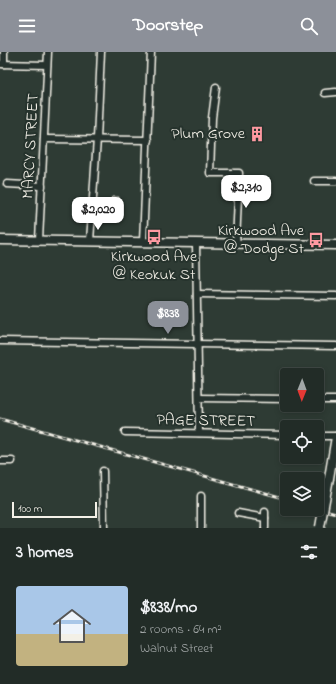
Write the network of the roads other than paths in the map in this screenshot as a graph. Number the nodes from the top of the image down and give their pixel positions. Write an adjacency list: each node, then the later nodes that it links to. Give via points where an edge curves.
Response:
1 (4, 52): 5 (street)
2 (48, 52): 6 (street, MARCY STREET)
3 (101, 52): 11 (street)
4 (151, 52): 12 (street)
5 (2, 64): 6 (street)
6 (47, 65): 10 (street, MARCY STREET)
7 (216, 87): 22 (street, via 210,173 239,174)
8 (336, 92): 9 (street)
9 (325, 93)
10 (44, 138): 11 (street); 16 (street, MARCY STREET)
11 (97, 139): 12 (street); 19 (street)
12 (148, 140): 20 (street)
13 (314, 181): 14 (street)
14 (336, 181)
15 (7, 184): 16 (street)
16 (42, 186): 18 (street, MARCY STREET)
17 (0, 240): 18 (main road)
18 (39, 240): 19 (main road)
19 (90, 241): 20 (main road)
20 (143, 242): 21 (main road)
21 (196, 243): 22 (main road); 24 (street)
22 (236, 244): 23 (main road)
23 (336, 245)
24 (197, 294): 25 (street); 27 (street)
25 (336, 296)
26 (0, 340): 27 (street)
27 (198, 344): 28 (street); 29 (street)
28 (336, 346)
29 (199, 398): 30 (street); 34 (street)
30 (280, 400)
31 (324, 400): 32 (street)
32 (336, 400)
33 (125, 432): 34 (street, PAGE STREET)
34 (199, 433): 35 (street, PAGE STREET)
35 (280, 435)
36 (324, 436): 37 (street)
37 (336, 436): 46 (main road, bridge)
38 (0, 461): 39 (street)
39 (12, 461)
40 (103, 470): 43 (street)
41 (201, 496): 44 (street)
42 (238, 512): 45 (street, via 265,515)
43 (104, 528)
44 (201, 528)
45 (265, 528)
46 (320, 528)

